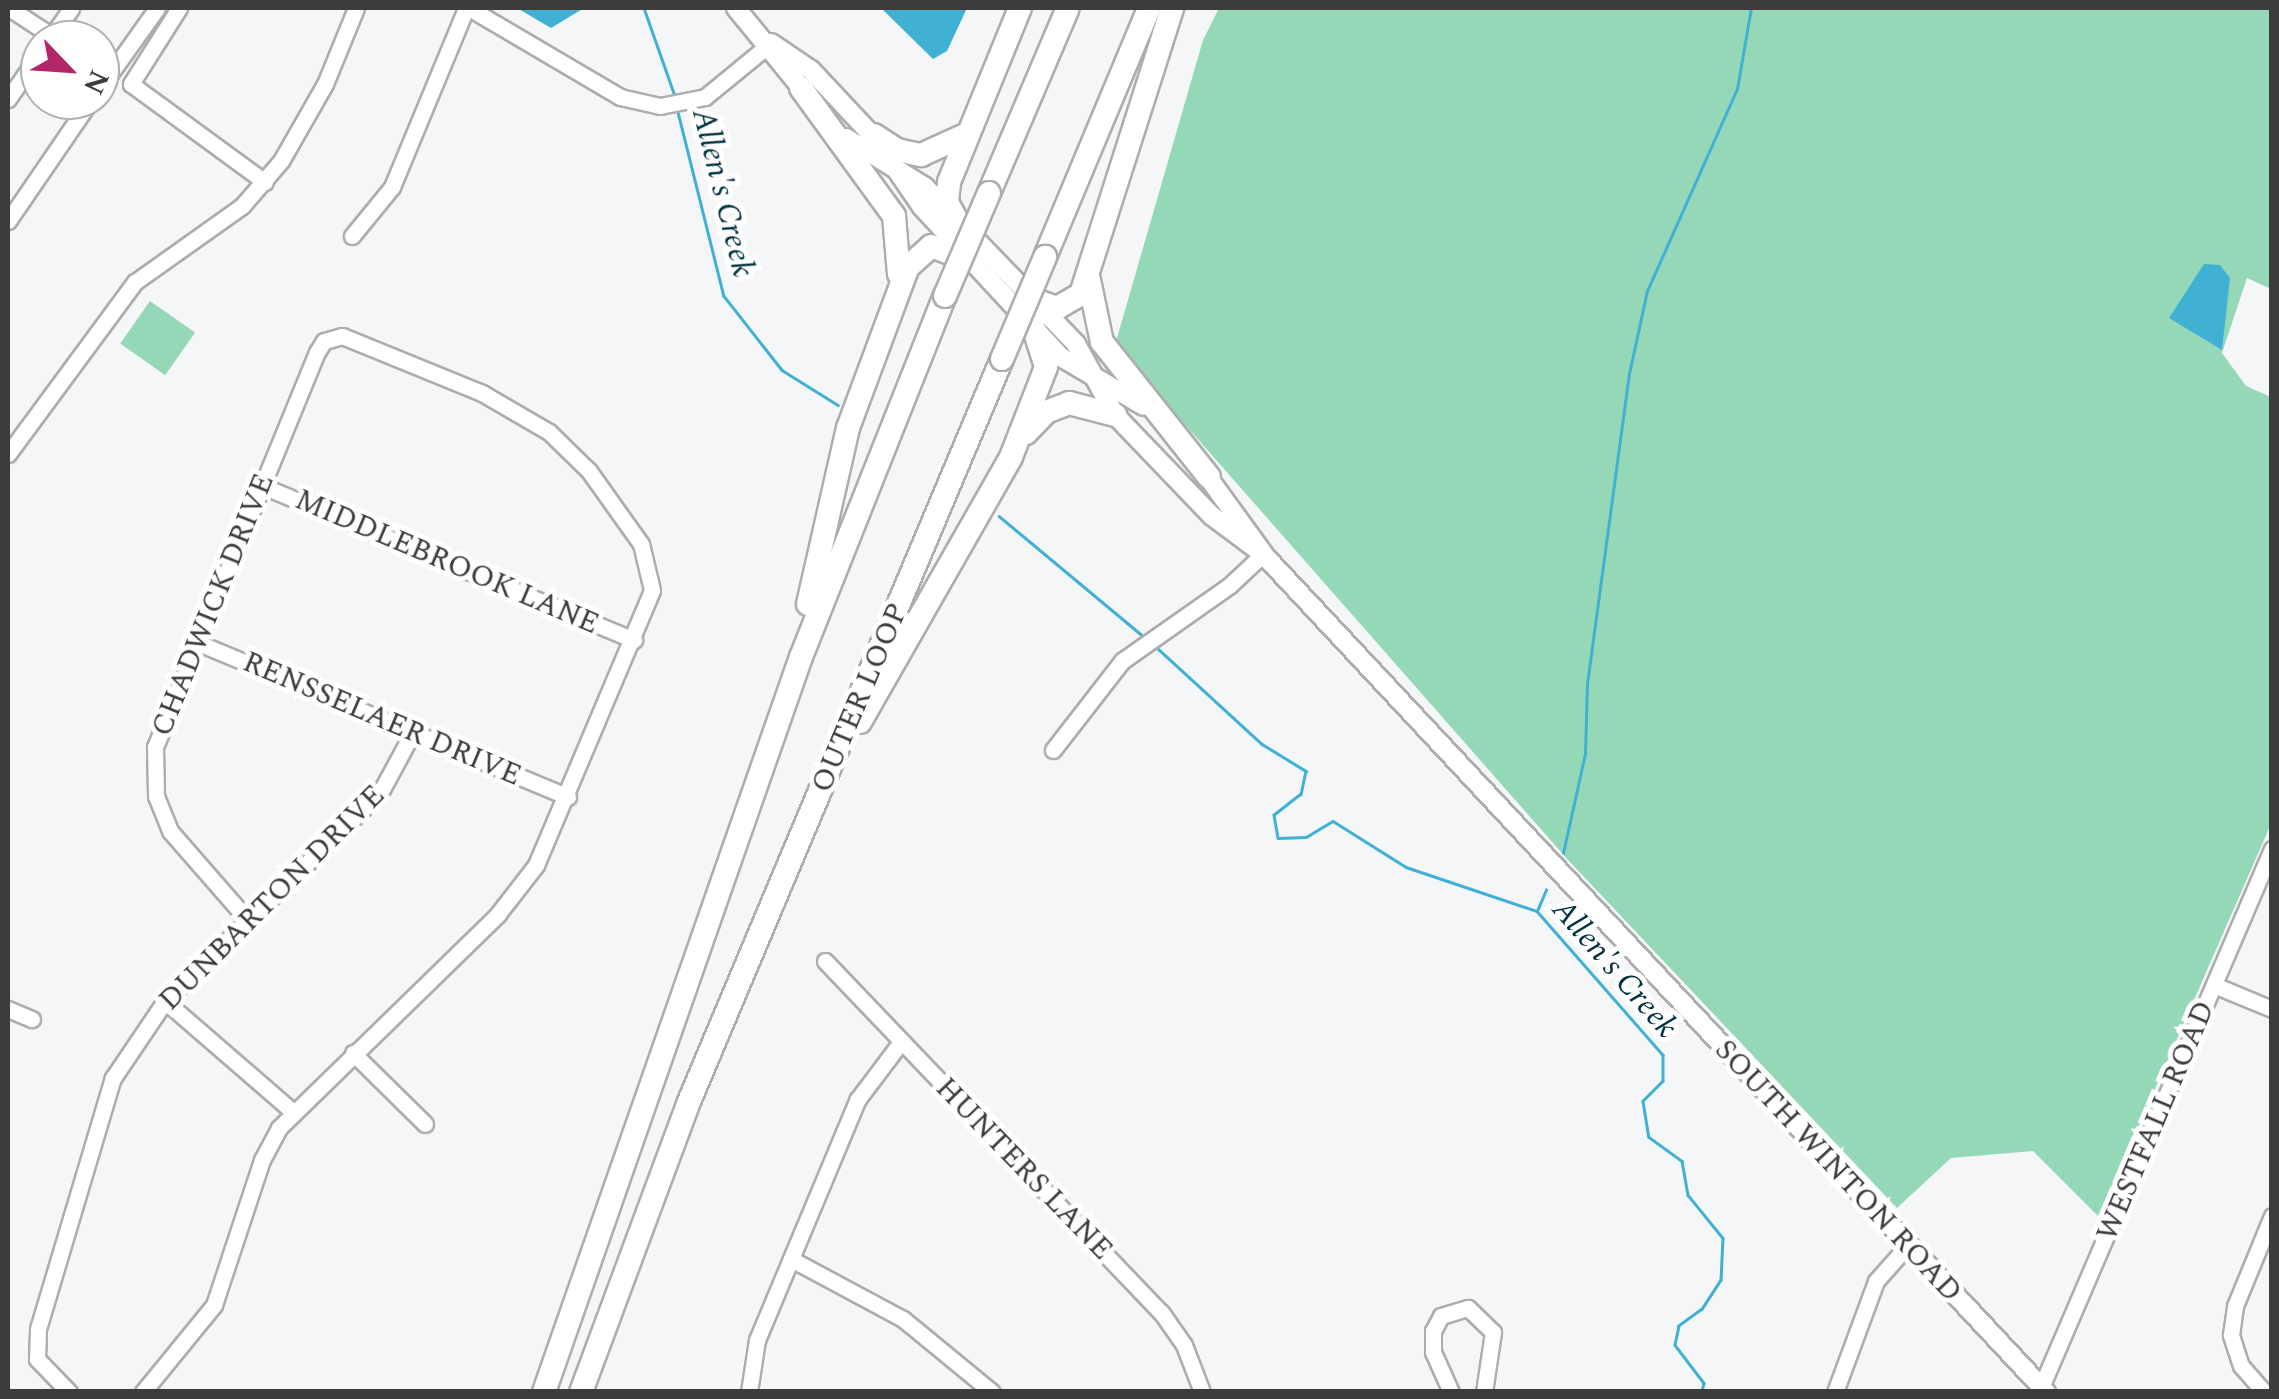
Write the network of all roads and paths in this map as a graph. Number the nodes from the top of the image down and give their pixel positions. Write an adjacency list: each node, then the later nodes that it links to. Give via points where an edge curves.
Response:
1 (157, 8): 11 (street)
2 (180, 8): 17 (street, via 132,84)
3 (356, 8): 17 (street, via 302,132)
4 (467, 8): 10 (street, via 620,98 673,106 697,100); 20 (street, via 392,186)
5 (736, 8): 10 (main road, SOUTH WINTON ROAD)
6 (1020, 8): 15 (highway)
7 (1068, 8): 35 (highway, OUTER LOOP, bridge)
8 (1148, 8): 37 (highway, OUTER LOOP, bridge)
9 (1172, 8): 22 (highway)
10 (771, 43): 12 (main road, SOUTH WINTON ROAD); 14 (main road, SOUTH WINTON ROAD, via 811,70)
11 (120, 60)
12 (801, 88): 16 (main road, SOUTH WINTON ROAD, via 854,146); 24 (highway, via 894,216 903,257)
13 (78, 120): 18 (street)
14 (874, 135): 15 (highway, via 920,155 941,152); 16 (main road, SOUTH WINTON ROAD)
15 (963, 136): 19 (highway, via 947,192)
16 (898, 171): 19 (main road, SOUTH WINTON ROAD, via 925,187); 21 (main road, SOUTH WINTON ROAD)
17 (265, 182): 28 (street, via 135,282)
18 (8, 221)
19 (959, 224): 23 (main road, SOUTH WINTON ROAD)
20 (352, 236)
21 (970, 262): 24 (highway, via 940,247 925,248 910,262); 25 (main road, SOUTH WINTON ROAD)
22 (1088, 277): 23 (highway, via 1065,306); 30 (highway, via 1100,338)
23 (1031, 299): 26 (main road, SOUTH WINTON ROAD, via 1081,350)
24 (894, 302): 35 (highway, via 841,456)
25 (1033, 326): 26 (main road, SOUTH WINTON ROAD, via 1067,362); 29 (highway, via 1046,367)
26 (1093, 376): 27 (main road, SOUTH WINTON ROAD); 30 (main road, SOUTH WINTON ROAD, via 1138,400)
27 (1115, 416): 29 (highway, via 1085,403 1055,407); 32 (main road, SOUTH WINTON ROAD, via 1202,506)
28 (8, 454)
29 (1011, 457): 37 (highway, via 916,634)
30 (1209, 477): 32 (main road, SOUTH WINTON ROAD)
31 (260, 484): 33 (street, MIDDLEBROOK LANE); 33 (street, CHADWICK DRIVE, via 316,352 333,337 482,392 535,421 576,457 649,562 652,590); 34 (street, CHADWICK DRIVE)
32 (1263, 554): 38 (street, via 1122,661); 53 (main road, SOUTH WINTON ROAD)
33 (634, 640): 39 (street)
34 (196, 642): 36 (street, RENSSELAER DRIVE); 41 (street, CHADWICK DRIVE, via 160,729 156,796 177,841)
35 (801, 657): 58 (highway, OUTER LOOP)
36 (413, 732): 39 (street, RENSSELAER DRIVE); 41 (street, DUNBARTON DRIVE, via 380,793)
37 (840, 746): 59 (highway, OUTER LOOP, via 688,1104)
38 (1053, 750)
39 (568, 797): 49 (street, via 547,846 506,906)
40 (2272, 849): 43 (street, WESTFALL ROAD)
41 (246, 918): 44 (street, DUNBARTON DRIVE)
42 (824, 961): 48 (street, HUNTERS LANE)
43 (2214, 985): 46 (street); 55 (street, WESTFALL ROAD)
44 (165, 1002): 50 (street); 56 (street, DUNBARTON DRIVE, via 108,1090 38,1328 37,1360)
45 (8, 1009): 47 (street)
46 (2272, 1009)
47 (32, 1019)
48 (901, 1042): 54 (street, via 865,1084); 62 (street, HUNTERS LANE, via 1160,1312 1184,1345)
49 (352, 1052): 50 (street); 51 (street)
50 (292, 1111): 57 (street, via 262,1160 214,1305)
51 (424, 1124)
52 (2272, 1216): 66 (street, via 2235,1306 2231,1335 2241,1366)
53 (1908, 1245): 55 (main road, SOUTH WINTON ROAD); 65 (street, via 1881,1272)
54 (790, 1259): 60 (street, via 757,1340); 61 (street, via 903,1319)
55 (2042, 1390)
56 (69, 1392)
57 (143, 1392)
58 (544, 1392)
59 (581, 1392)
60 (749, 1392)
61 (992, 1392)
62 (1202, 1392)
63 (1451, 1392): 64 (street, via 1433,1352 1433,1331 1441,1316 1468,1308 1493,1332)
64 (1484, 1392)
65 (1836, 1392)
66 (2264, 1392)

